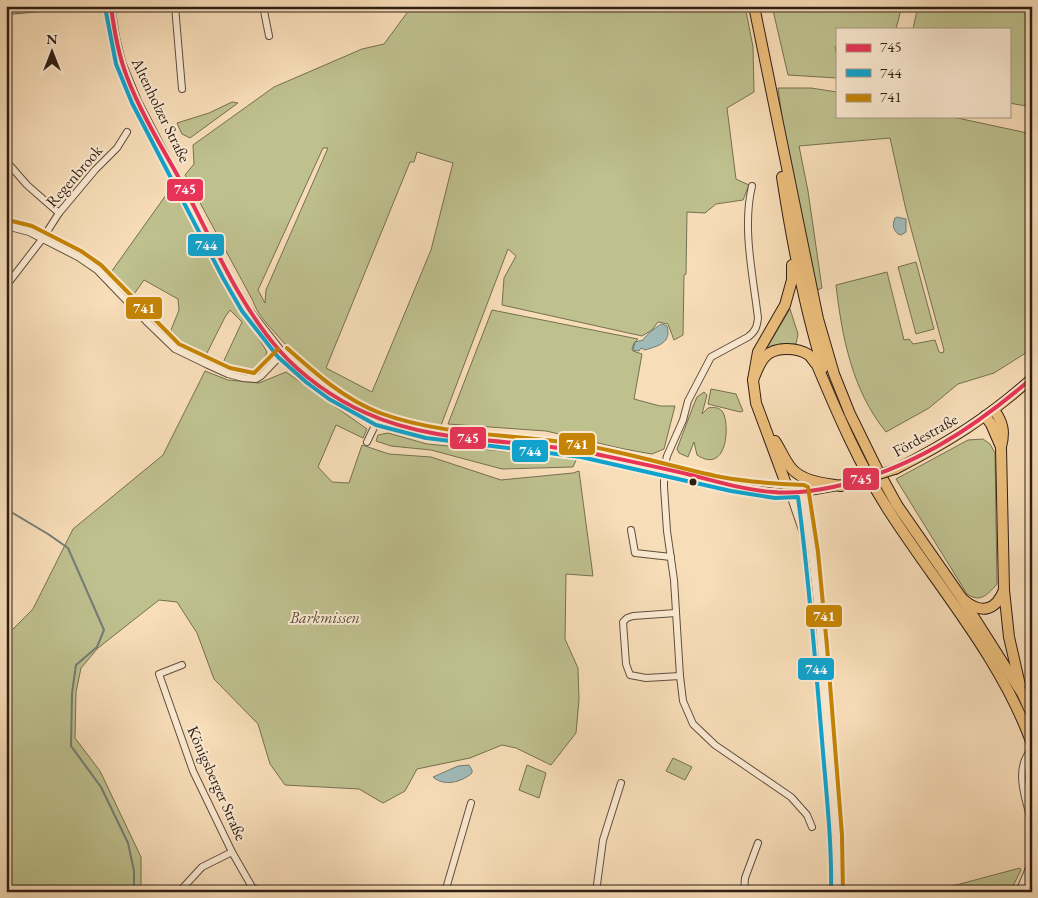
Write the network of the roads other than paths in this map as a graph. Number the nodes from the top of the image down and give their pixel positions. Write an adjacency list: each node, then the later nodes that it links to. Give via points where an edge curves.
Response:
1 (65, 6): 6 (street)
2 (111, 6): 18 (street, Altenholzer Straße, via 122,62 138,101 228,275 247,307)
3 (175, 6): 9 (street)
4 (263, 6): 7 (street)
5 (754, 6): 8 (highway)
6 (6, 11)
7 (269, 36)
8 (770, 82): 16 (highway); 35 (highway, via 818,319 834,374 858,433 887,488)
9 (182, 89)
10 (127, 132): 13 (street, Regenbrook, via 117,148 94,170)
11 (6, 161): 13 (street)
12 (752, 186): 26 (street, via 748,204 749,243 758,318 756,327 754,333 711,357 688,401)
13 (59, 214): 15 (street, Regenbrook)
14 (6, 226): 15 (street)
15 (43, 238): 17 (street, Regenbrook); 18 (street, via 97,270 175,349 206,364 236,376 256,379)
16 (792, 239): 20 (highway, via 792,280 785,305 758,352); 24 (highway, via 812,334)
17 (6, 286)
18 (282, 353): 22 (street, Altenholzer Straße, via 333,394)
19 (1032, 378): 21 (main road, Fördestraße)
20 (752, 380): 23 (highway); 24 (highway, via 764,358 773,352 785,349 809,355 817,365)
21 (989, 413): 28 (main road, Fördestraße, bridge, via 967,430 896,469); 34 (highway, via 1000,418 1004,436 1001,447)
22 (378, 418): 25 (street); 26 (street, Altenholzer Straße, via 428,432 582,451)
23 (763, 421): 27 (highway); 30 (highway)
24 (848, 435): 41 (highway, via 889,511 993,665)
25 (367, 442)
26 (664, 469): 30 (street, Altenholzer Straße, via 732,485); 33 (street)
27 (792, 469): 28 (highway, via 805,478); 30 (highway, via 793,479)
28 (841, 486): 29 (main road, Fördestraße)
29 (803, 491): 30 (main road, Fördestraße); 32 (street)
30 (788, 492): 32 (street)
31 (631, 530): 33 (street, via 635,553)
32 (810, 546): 54 (street, via 817,597)
33 (670, 557): 36 (street)
34 (1004, 590): 35 (highway, via 994,606 984,608 974,607); 39 (highway, via 1009,636)
35 (961, 597): 39 (highway)
36 (676, 613): 38 (street); 38 (street, via 633,616 623,622 626,664 630,675 636,678)
37 (182, 665): 47 (street, Königsberger Straße, via 159,674 193,771)
38 (680, 676): 45 (street, via 683,701 693,724 715,745 791,797 807,815)
39 (1022, 693): 40 (highway)
40 (1032, 716)
41 (1031, 745): 44 (street, via 1025,760 1022,787)
42 (621, 784): 52 (street, via 603,840)
43 (471, 803): 51 (street)
44 (1032, 823)
45 (812, 827)
46 (758, 844): 53 (street)
47 (232, 852): 49 (street, via 202,867); 50 (street, Königsberger Straße, via 252,887)
48 (1032, 861): 55 (street)
49 (179, 892)
50 (260, 892)
51 (445, 892)
52 (596, 892)
53 (744, 892)
54 (837, 892)
55 (1020, 892)

